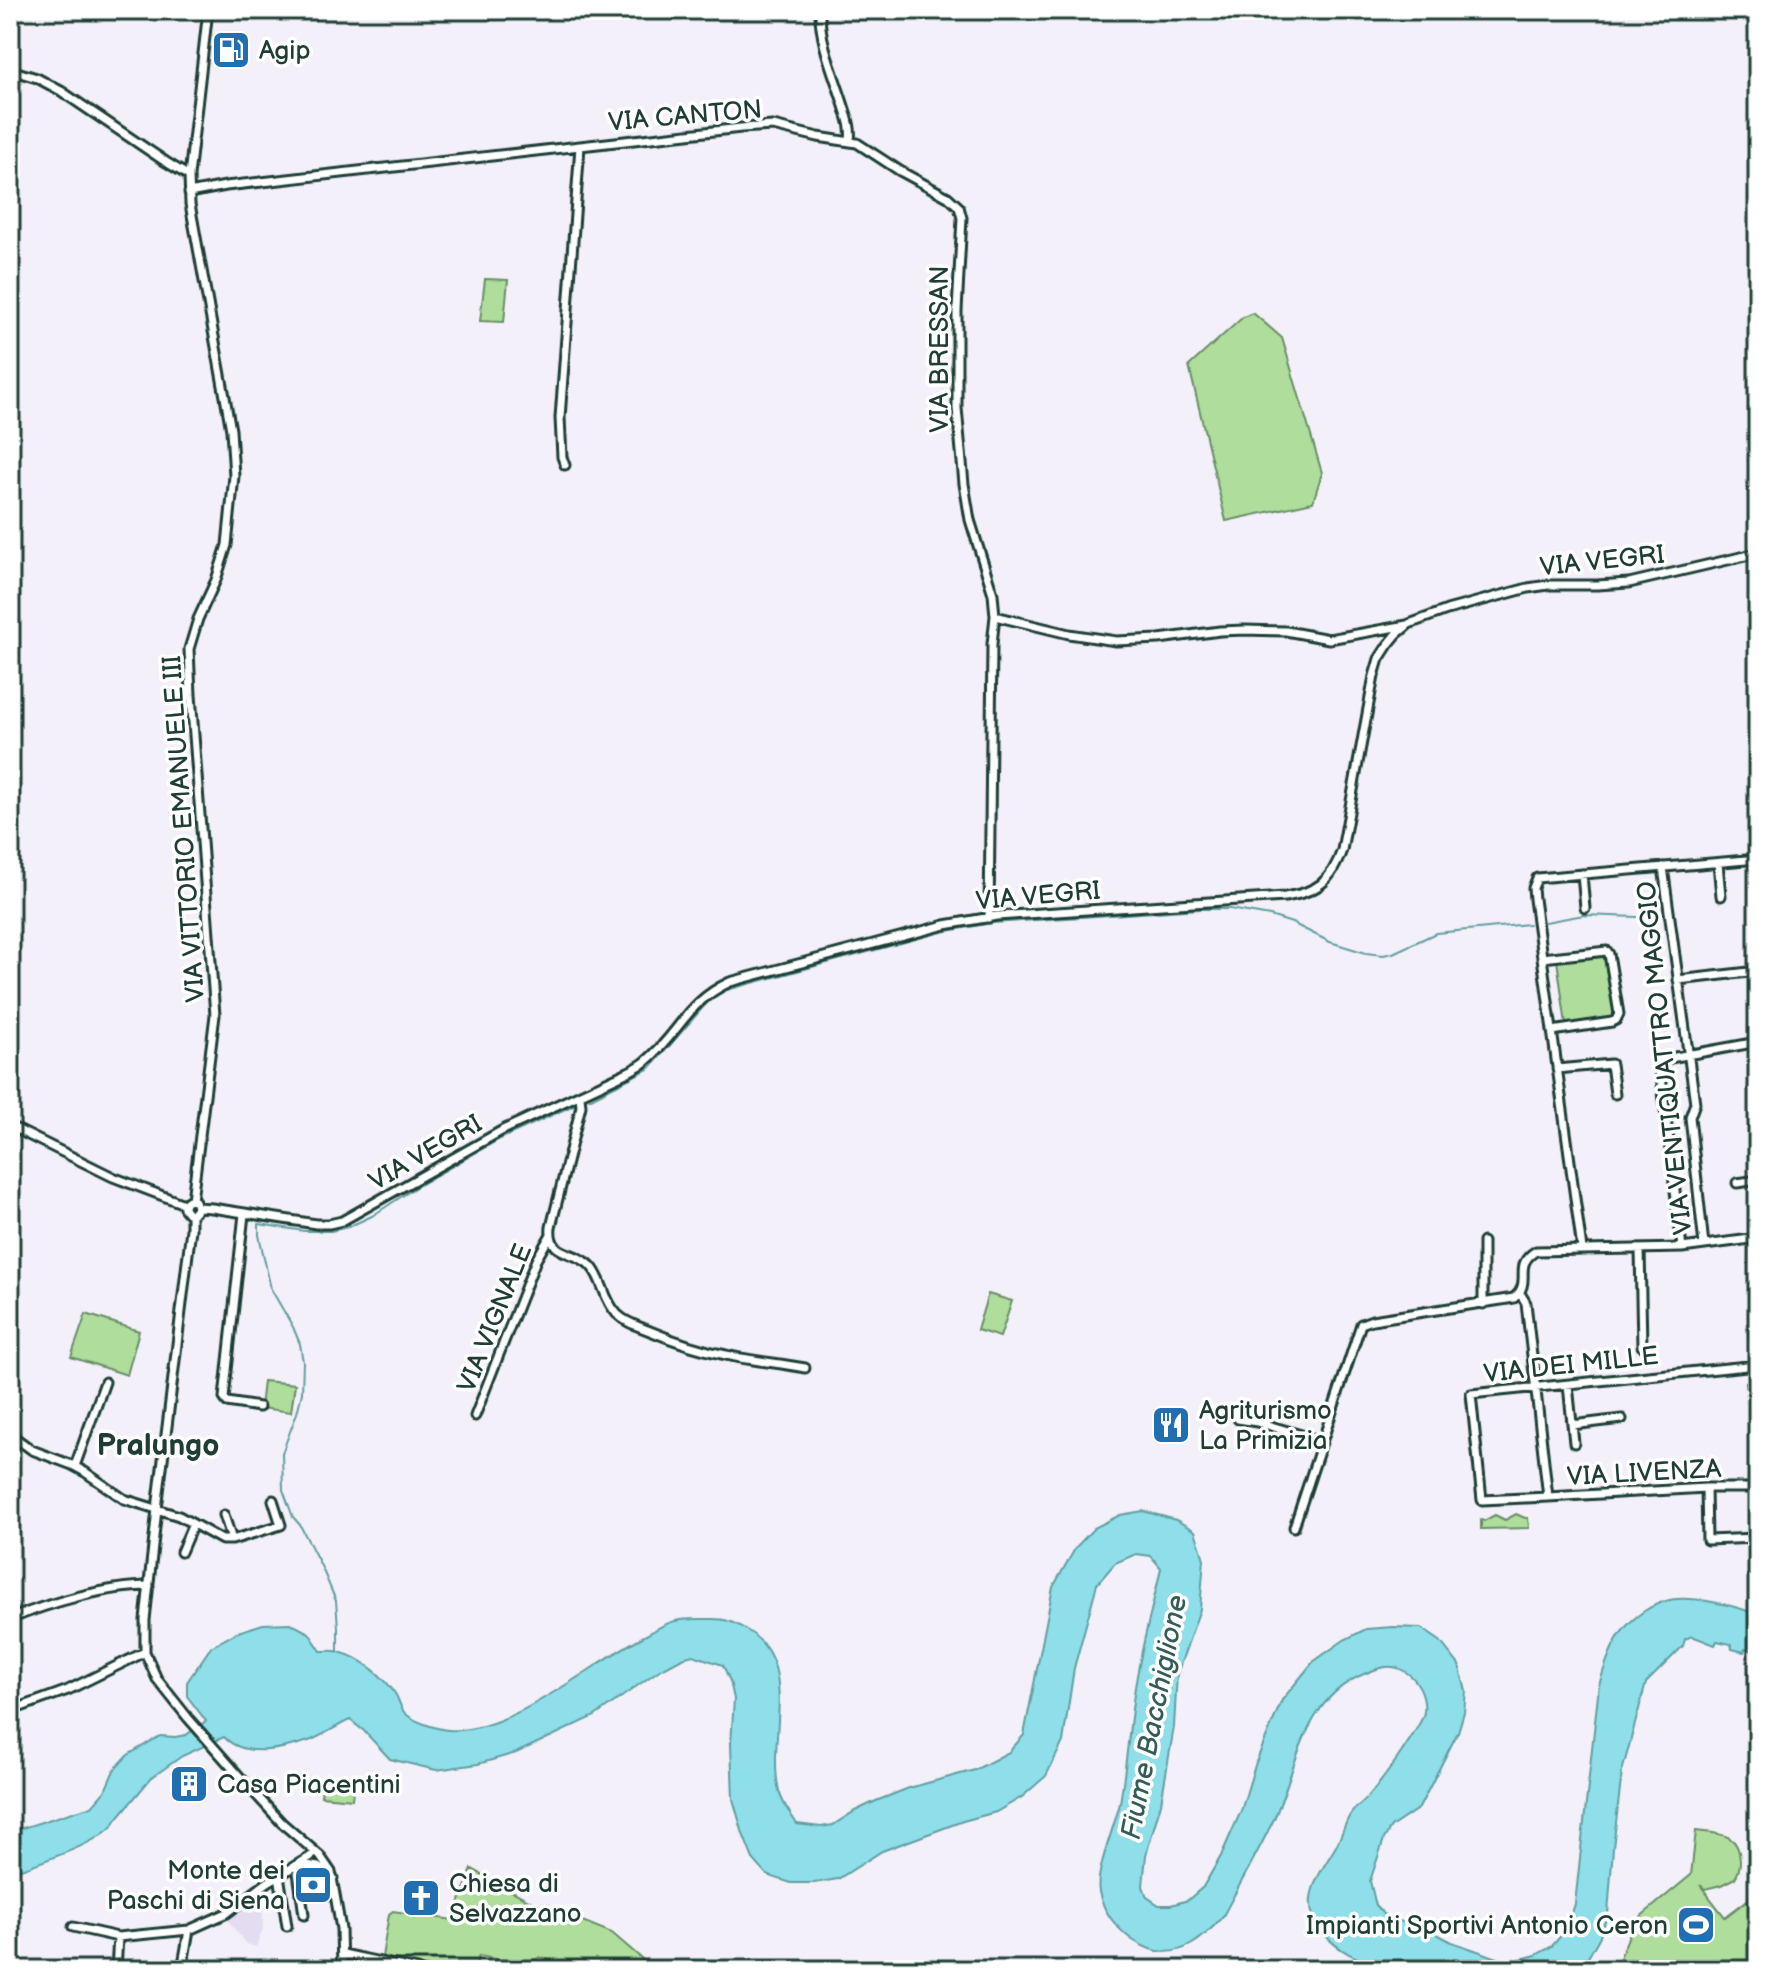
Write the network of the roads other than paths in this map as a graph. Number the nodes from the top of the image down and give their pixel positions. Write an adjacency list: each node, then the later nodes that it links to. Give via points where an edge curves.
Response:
1 (208, 10): 6 (street, VIA VITTORIO EMANUELE III)
2 (820, 10): 4 (street)
3 (10, 70): 6 (street, via 61,91)
4 (850, 140): 5 (street, VIA CANTON, via 773,126); 10 (street, VIA BRESSAN, via 948,197 961,212 958,432 966,503)
5 (580, 146): 7 (street, VIA CANTON); 8 (street, VIA CANTON, via 560,418)
6 (189, 176): 7 (street, VIA VITTORIO EMANUELE III)
7 (189, 193): 31 (street, VIA VITTORIO EMANUELE III, via 231,430 234,476 227,545 189,649 215,1015)
8 (565, 465)
9 (1758, 553): 11 (street, VIA VEGRI, via 1629,583 1528,588)
10 (995, 616): 11 (street, via 1116,641 1245,630 1329,639); 18 (street, VIA BRESSAN)
11 (1409, 624): 18 (street, VIA VEGRI, via 1379,659 1342,850 1331,876 1313,890 1285,897)
12 (1758, 859): 13 (street)
13 (1718, 863): 14 (street); 16 (street)
14 (1663, 867): 15 (street); 21 (street, VIA VENTIQUATTRO MAGGIO)
15 (1582, 874): 17 (street); 19 (street, via 1537,878 1533,888)
16 (1721, 896)
17 (1585, 908)
18 (989, 918): 27 (street, VIA VEGRI, via 730,982 701,999 645,1061)
19 (1542, 958): 22 (street); 22 (street, via 1607,951 1619,1014 1612,1022)
20 (1758, 971): 21 (street)
21 (1678, 980): 24 (street, VIA VENTIQUATTRO MAGGIO)
22 (1552, 1031): 25 (street)
23 (1758, 1042): 24 (street)
24 (1688, 1056): 36 (street, VIA VENTIQUATTRO MAGGIO); 37 (street, via 1659,1060)
25 (1557, 1069): 26 (street, via 1611,1064); 38 (street)
26 (1615, 1094)
27 (580, 1096): 32 (street, VIA VEGRI, via 503,1130 342,1221 316,1224); 33 (street, VIA VIGNALE)
28 (10, 1126): 31 (street, via 113,1177)
29 (1758, 1180): 30 (street)
30 (1737, 1183)
31 (194, 1207): 32 (street, VIA VEGRI); 63 (street, VIA VITTORIO EMANUELE III)
32 (244, 1214): 50 (street, via 224,1398)
33 (550, 1236): 46 (street, VIA VIGNALE, via 561,1251 593,1267 608,1303 626,1321 716,1353); 51 (street, VIA VIGNALE)
34 (1757, 1239): 36 (street); 40 (street)
35 (1483, 1242): 42 (street)
36 (1704, 1245): 37 (street)
37 (1682, 1248): 39 (street)
38 (1582, 1249): 39 (street); 41 (street, via 1528,1256)
39 (1640, 1249): 44 (street)
40 (1758, 1291)
41 (1520, 1293): 42 (street); 49 (street, VIA LIVENZA, via 1526,1303)
42 (1483, 1304): 56 (street, via 1361,1324)
43 (1758, 1324): 45 (street, VIA DEI MILLE)
44 (1642, 1346)
45 (1757, 1365): 48 (street, VIA DEI MILLE)
46 (805, 1368)
47 (105, 1382): 58 (street)
48 (1568, 1385): 49 (street, VIA DEI MILLE); 54 (street, VIA LIVENZA)
49 (1536, 1388): 61 (street, VIA LIVENZA); 61 (street, VIA DEI MILLE, via 1471,1394 1482,1500)
50 (259, 1407)
51 (475, 1416)
52 (1238, 1419): 56 (street)
53 (1622, 1419): 54 (street, VIA LIVENZA)
54 (1572, 1425): 57 (street, VIA LIVENZA)
55 (10, 1434): 58 (street, via 32,1450)
56 (1322, 1441): 66 (street)
57 (1574, 1443)
58 (75, 1466): 63 (street, via 124,1499)
59 (1706, 1488): 60 (street, VIA LIVENZA); 61 (street, VIA LIVENZA); 67 (street, via 1707,1540)
60 (1758, 1488)
61 (1548, 1497)
62 (273, 1500): 68 (street, via 281,1525)
63 (157, 1509): 65 (street); 70 (street, VIA VITTORIO EMANUELE III)
64 (224, 1515): 68 (street)
65 (193, 1524): 68 (street); 69 (street)
66 (1294, 1527)
67 (1758, 1538)
68 (232, 1540)
69 (181, 1552)
70 (149, 1586): 71 (street, via 42,1606); 72 (street, VIA VITTORIO EMANUELE III)
71 (10, 1619)
72 (146, 1656): 73 (street); 74 (street, via 157,1679 216,1750)
73 (10, 1711)
74 (315, 1852): 75 (street); 76 (street)
75 (323, 1860): 77 (street); 79 (street)
76 (298, 1864): 77 (street); 78 (street); 80 (street)
77 (310, 1865): 79 (street)
78 (279, 1875): 81 (street); 83 (street, via 227,1913)
79 (334, 1878): 85 (street)
80 (304, 1915)
81 (287, 1926)
82 (73, 1927): 84 (street)
83 (189, 1930): 84 (street); 87 (street)
84 (118, 1937): 86 (street)
85 (343, 1954): 88 (street); 89 (street)
86 (116, 1970)
87 (182, 1970)
88 (342, 1970)
89 (418, 1970)

